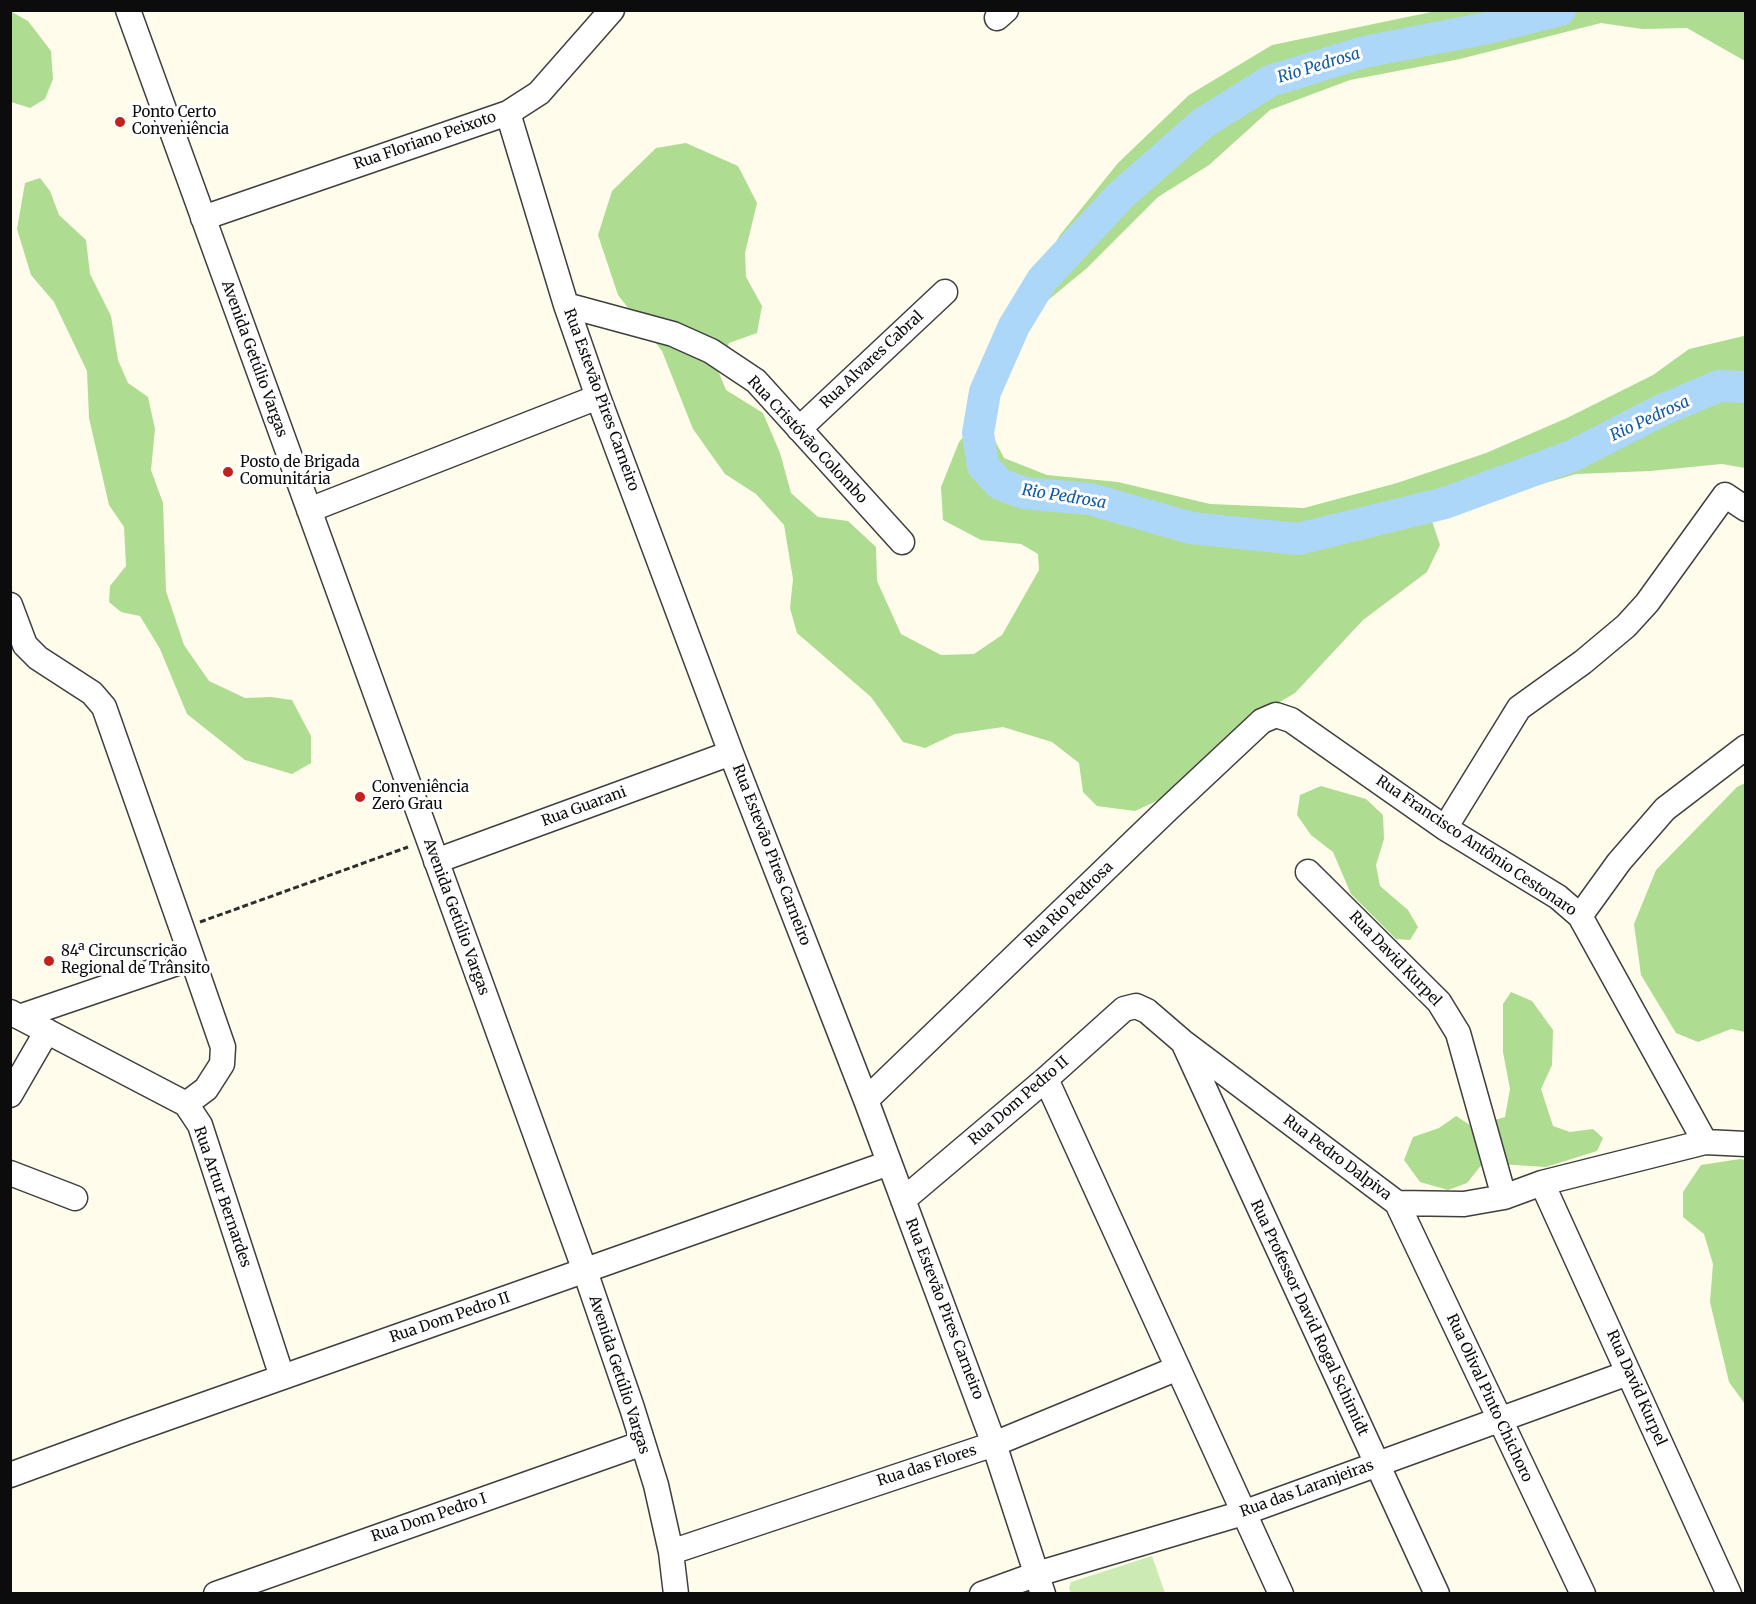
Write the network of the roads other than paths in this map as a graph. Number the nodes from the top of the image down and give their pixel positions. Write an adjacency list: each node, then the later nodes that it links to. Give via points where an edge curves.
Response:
1 (128, 10): 4 (street, Avenida Getúlio Vargas)
2 (612, 11): 3 (street, Rua Floriano Peixoto, via 539,93)
3 (508, 113): 4 (street, Rua Floriano Peixoto); 6 (street, Rua Estevão Pires Carneiro)
4 (203, 218): 10 (street, Avenida Getúlio Vargas)
5 (945, 291): 8 (street, Rua Alvares Cabral)
6 (566, 305): 7 (street, Rua Estevão Pires Carneiro); 8 (street, Rua Cristóvão Colombo, via 674,334 711,351 756,381)
7 (598, 397): 10 (street); 15 (street, Rua Estevão Pires Carneiro)
8 (799, 429): 11 (street, Rua Cristóvão Colombo)
9 (1746, 509): 16 (street, via 1725,495 1626,626 1519,708)
10 (309, 510): 17 (street, Avenida Getúlio Vargas)
11 (902, 542)
12 (10, 605): 20 (street, via 26,645 38,658 92,693 104,707)
13 (1276, 715): 16 (street, Rua Francisco Antônio Cestonaro, via 1291,720); 27 (street, Rua Rio Pedrosa, via 1262,721 1168,809)
14 (1746, 747): 19 (street, via 1665,809 1619,862)
15 (731, 753): 17 (street, Rua Guarani); 27 (street, Rua Estevão Pires Carneiro)
16 (1445, 828): 19 (street, Rua Francisco Antônio Cestonaro, via 1558,897)
17 (432, 850): 38 (street, Avenida Getúlio Vargas)
18 (1308, 872): 34 (street, Rua David Kurpel, via 1444,1009 1458,1033)
19 (1580, 916): 29 (street, Rua Francisco Antônio Cestonaro)
20 (192, 958): 22 (street); 28 (street, via 223,1047 222,1064 206,1089)
21 (1136, 1006): 24 (street, Rua Pedro Dalpiva); 25 (street, Rua Dom Pedro II, via 1124,1008)
22 (15, 1015): 23 (street)
23 (47, 1031): 26 (street); 28 (street)
24 (1184, 1042): 37 (street, Rua Pedro Dalpiva); 45 (street, Rua Professor David Rogal Schimidt)
25 (1046, 1079): 36 (street, Rua Dom Pedro II); 39 (street)
26 (10, 1095)
27 (866, 1100): 31 (street, Rua Estevão Pires Carneiro)
28 (186, 1104): 41 (street, Rua Artur Bernardes, via 200,1125)
29 (1705, 1142): 30 (street, Rua Pedro Dalpiva); 33 (street, Rua Pedro Dalpiva)
30 (1746, 1144)
31 (890, 1163): 36 (street, Rua Estevão Pires Carneiro); 38 (street, Rua Dom Pedro II)
32 (10, 1173): 35 (street)
33 (1542, 1183): 34 (street, Rua Pedro Dalpiva); 40 (street, Rua David Kurpel)
34 (1504, 1197): 37 (street, Rua Pedro Dalpiva, via 1464,1203)
35 (75, 1198)
36 (903, 1200): 44 (street, Rua Estevão Pires Carneiro)
37 (1397, 1203): 42 (street, Rua Olival Pinto Chichoro)
38 (585, 1271): 41 (street, Rua Dom Pedro II); 43 (street, Avenida Getúlio Vargas)
39 (1178, 1368): 44 (street, Rua das Flores); 47 (street)
40 (1628, 1373): 42 (street, Rua das Laranjeiras); 56 (street, Rua David Kurpel)
41 (282, 1377): 46 (street, Rua Dom Pedro II)
42 (1498, 1419): 45 (street, Rua das Laranjeiras); 55 (street, Rua Olival Pinto Chichoro)
43 (643, 1443): 48 (street, Avenida Getúlio Vargas); 50 (street, Rua Dom Pedro I)
44 (994, 1444): 48 (street, Rua das Flores); 49 (street, Rua Estevão Pires Carneiro)
45 (1376, 1464): 47 (street, Rua das Laranjeiras); 54 (street, Rua Professor David Rogal Schimidt)
46 (10, 1475)
47 (1243, 1513): 49 (street, Rua das Laranjeiras); 53 (street)
48 (671, 1552): 51 (street, Avenida Getúlio Vargas)
49 (1040, 1584): 52 (street, Rua das Laranjeiras)
50 (216, 1593)
51 (676, 1593)
52 (982, 1593)
53 (1281, 1593)
54 (1437, 1593)
55 (1583, 1593)
56 (1729, 1593)

